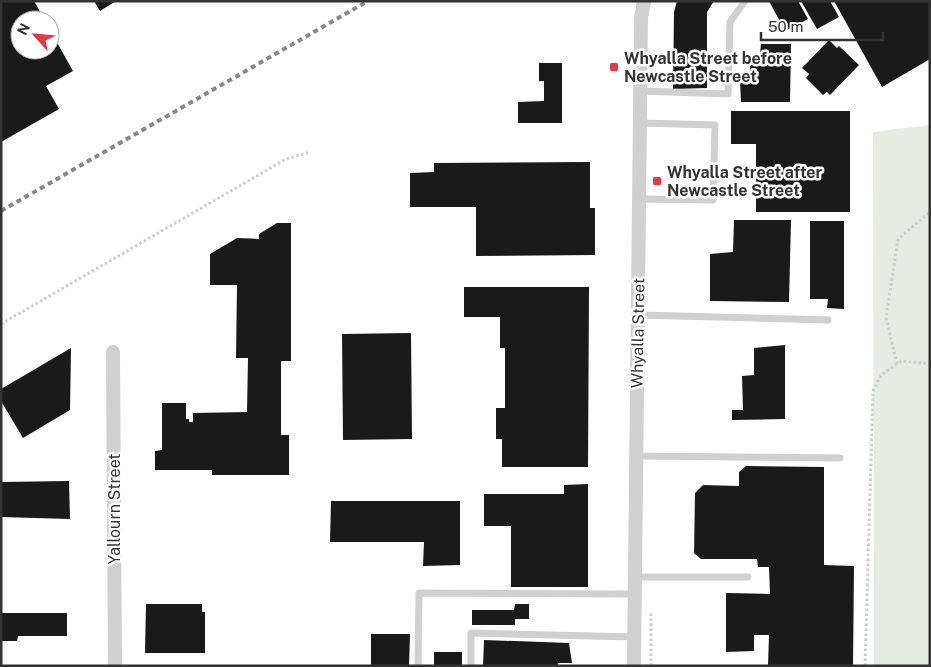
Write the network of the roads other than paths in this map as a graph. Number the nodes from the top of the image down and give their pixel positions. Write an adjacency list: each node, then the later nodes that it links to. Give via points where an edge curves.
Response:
1 (644, 1): 3 (street, Whyalla Street)
2 (745, 1): 3 (lane, via 730,22 728,94)
3 (641, 91): 4 (street, Whyalla Street)
4 (640, 123): 5 (street, Whyalla Street); 5 (lane, via 715,125 713,200)
5 (639, 198): 6 (street, Whyalla Street)
6 (638, 315): 7 (lane); 9 (street, Whyalla Street)
7 (828, 320)
8 (113, 352): 15 (street, Yallourn Street)
9 (636, 456): 10 (lane); 11 (street, Whyalla Street)
10 (840, 458)
11 (635, 576): 12 (lane); 13 (street, Whyalla Street)
12 (748, 578)
13 (635, 594): 14 (street, Whyalla Street); 16 (lane, via 418,592)
14 (634, 637): 17 (lane, via 472,634); 18 (street, Whyalla Street)
15 (115, 666)
16 (418, 666)
17 (471, 666)
18 (634, 666)

